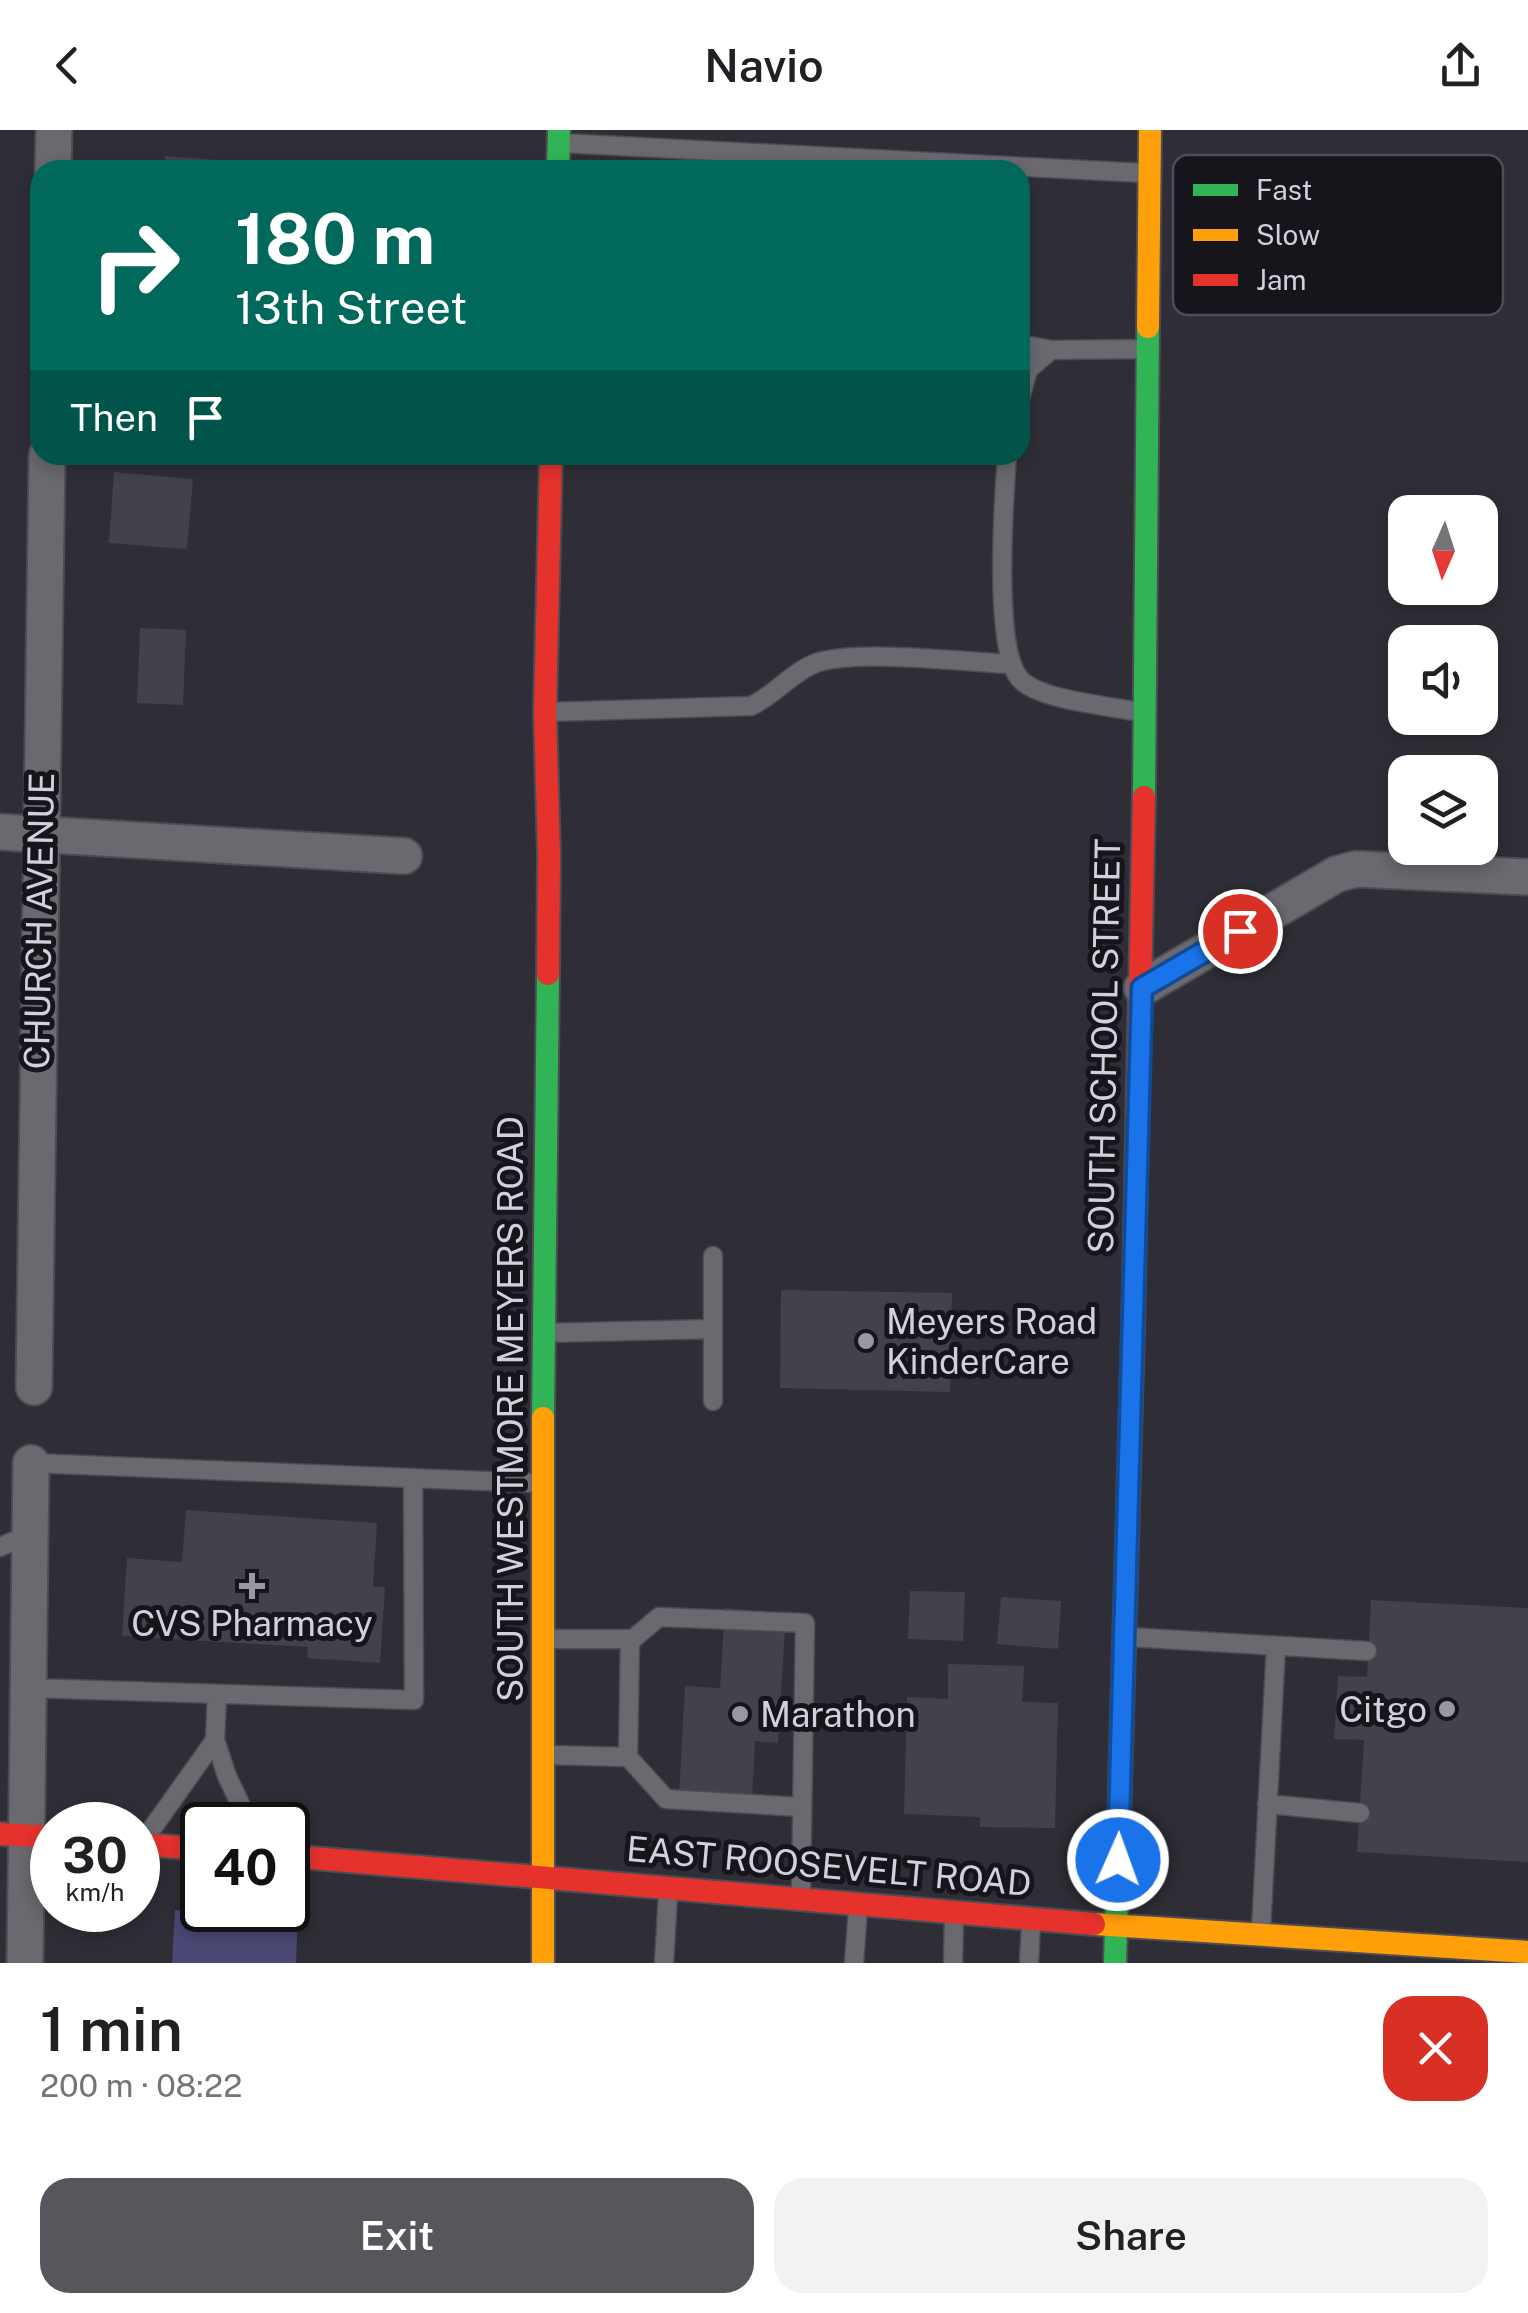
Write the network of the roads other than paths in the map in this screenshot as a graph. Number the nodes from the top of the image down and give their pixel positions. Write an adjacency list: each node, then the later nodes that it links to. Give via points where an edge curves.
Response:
1 (54, 130): 4 (street)
2 (1150, 130): 7 (street, SOUTH SCHOOL STREET)
3 (558, 136): 5 (lane)
4 (53, 160)
5 (932, 160)
6 (1030, 166): 7 (lane)
7 (1150, 174): 9 (street, SOUTH SCHOOL STREET)
8 (1030, 346): 10 (lane)
9 (1148, 348): 10 (lane); 17 (street, SOUTH SCHOOL STREET)
10 (1051, 350): 11 (lane)
11 (1030, 368)
12 (48, 465): 19 (street, CHURCH AVENUE)
13 (550, 465): 16 (street, SOUTH WESTMORE MEYERS ROAD)
14 (1006, 465): 15 (lane, via 1002,523)
15 (1012, 664): 16 (lane, via 845,657 814,664 751,706); 17 (lane, via 1021,680 1045,693)
16 (544, 712): 25 (street, SOUTH WESTMORE MEYERS ROAD, via 549,856)
17 (1144, 713): 22 (street, SOUTH SCHOOL STREET)
18 (0, 832): 19 (street)
19 (40, 834): 20 (street); 26 (street, CHURCH AVENUE)
20 (404, 856)
21 (1528, 877): 22 (street, via 1356,869 1337,874)
22 (1142, 988): 32 (street, SOUTH SCHOOL STREET)
23 (714, 1256): 24 (lane)
24 (713, 1330): 25 (lane); 27 (lane)
25 (542, 1333): 30 (street, SOUTH WESTMORE MEYERS ROAD)
26 (34, 1387)
27 (713, 1401)
28 (31, 1463): 29 (lane); 31 (street)
29 (413, 1478): 30 (lane); 38 (lane, via 414,1700)
30 (543, 1483): 33 (street, SOUTH WESTMORE MEYERS ROAD)
31 (15, 1541): 37 (street)
32 (1124, 1637): 35 (lane); 55 (street, SOUTH SCHOOL STREET)
33 (544, 1639): 34 (lane); 40 (street, SOUTH WESTMORE MEYERS ROAD)
34 (630, 1639): 41 (lane); 44 (lane, via 659,1616 805,1622)
35 (1276, 1646): 36 (lane); 43 (lane)
36 (1367, 1651)
37 (29, 1688): 38 (lane); 47 (street)
38 (217, 1694): 39 (lane)
39 (215, 1740): 42 (lane); 46 (lane)
40 (544, 1755): 41 (lane); 49 (street, SOUTH WESTMORE MEYERS ROAD)
41 (628, 1758): 44 (lane, via 666,1799)
42 (239, 1802)
43 (1267, 1804): 45 (lane); 56 (lane)
44 (802, 1808): 51 (lane)
45 (1360, 1813)
46 (160, 1815)
47 (27, 1835): 59 (street)
48 (310, 1858): 49 (street, EAST ROOSEVELT ROAD)
49 (544, 1876): 50 (street, EAST ROOSEVELT ROAD); 60 (street, SOUTH WESTMORE MEYERS ROAD)
50 (668, 1886): 51 (street, EAST ROOSEVELT ROAD); 61 (lane)
51 (801, 1898): 52 (street, EAST ROOSEVELT ROAD)
52 (859, 1903): 53 (street, EAST ROOSEVELT ROAD); 62 (lane)
53 (954, 1912): 54 (street, EAST ROOSEVELT ROAD); 63 (lane)
54 (1031, 1918): 55 (street, EAST ROOSEVELT ROAD); 64 (lane)
55 (1116, 1926): 56 (street, EAST ROOSEVELT ROAD); 65 (street, SOUTH SCHOOL STREET)
56 (1260, 1936): 58 (street, EAST ROOSEVELT ROAD)
57 (1528, 1952): 58 (street, EAST ROOSEVELT ROAD)
58 (1402, 1954)
59 (25, 1963)
60 (542, 1963)
61 (664, 1963)
62 (854, 1963)
63 (953, 1963)
64 (1029, 1963)
65 (1115, 1963)

